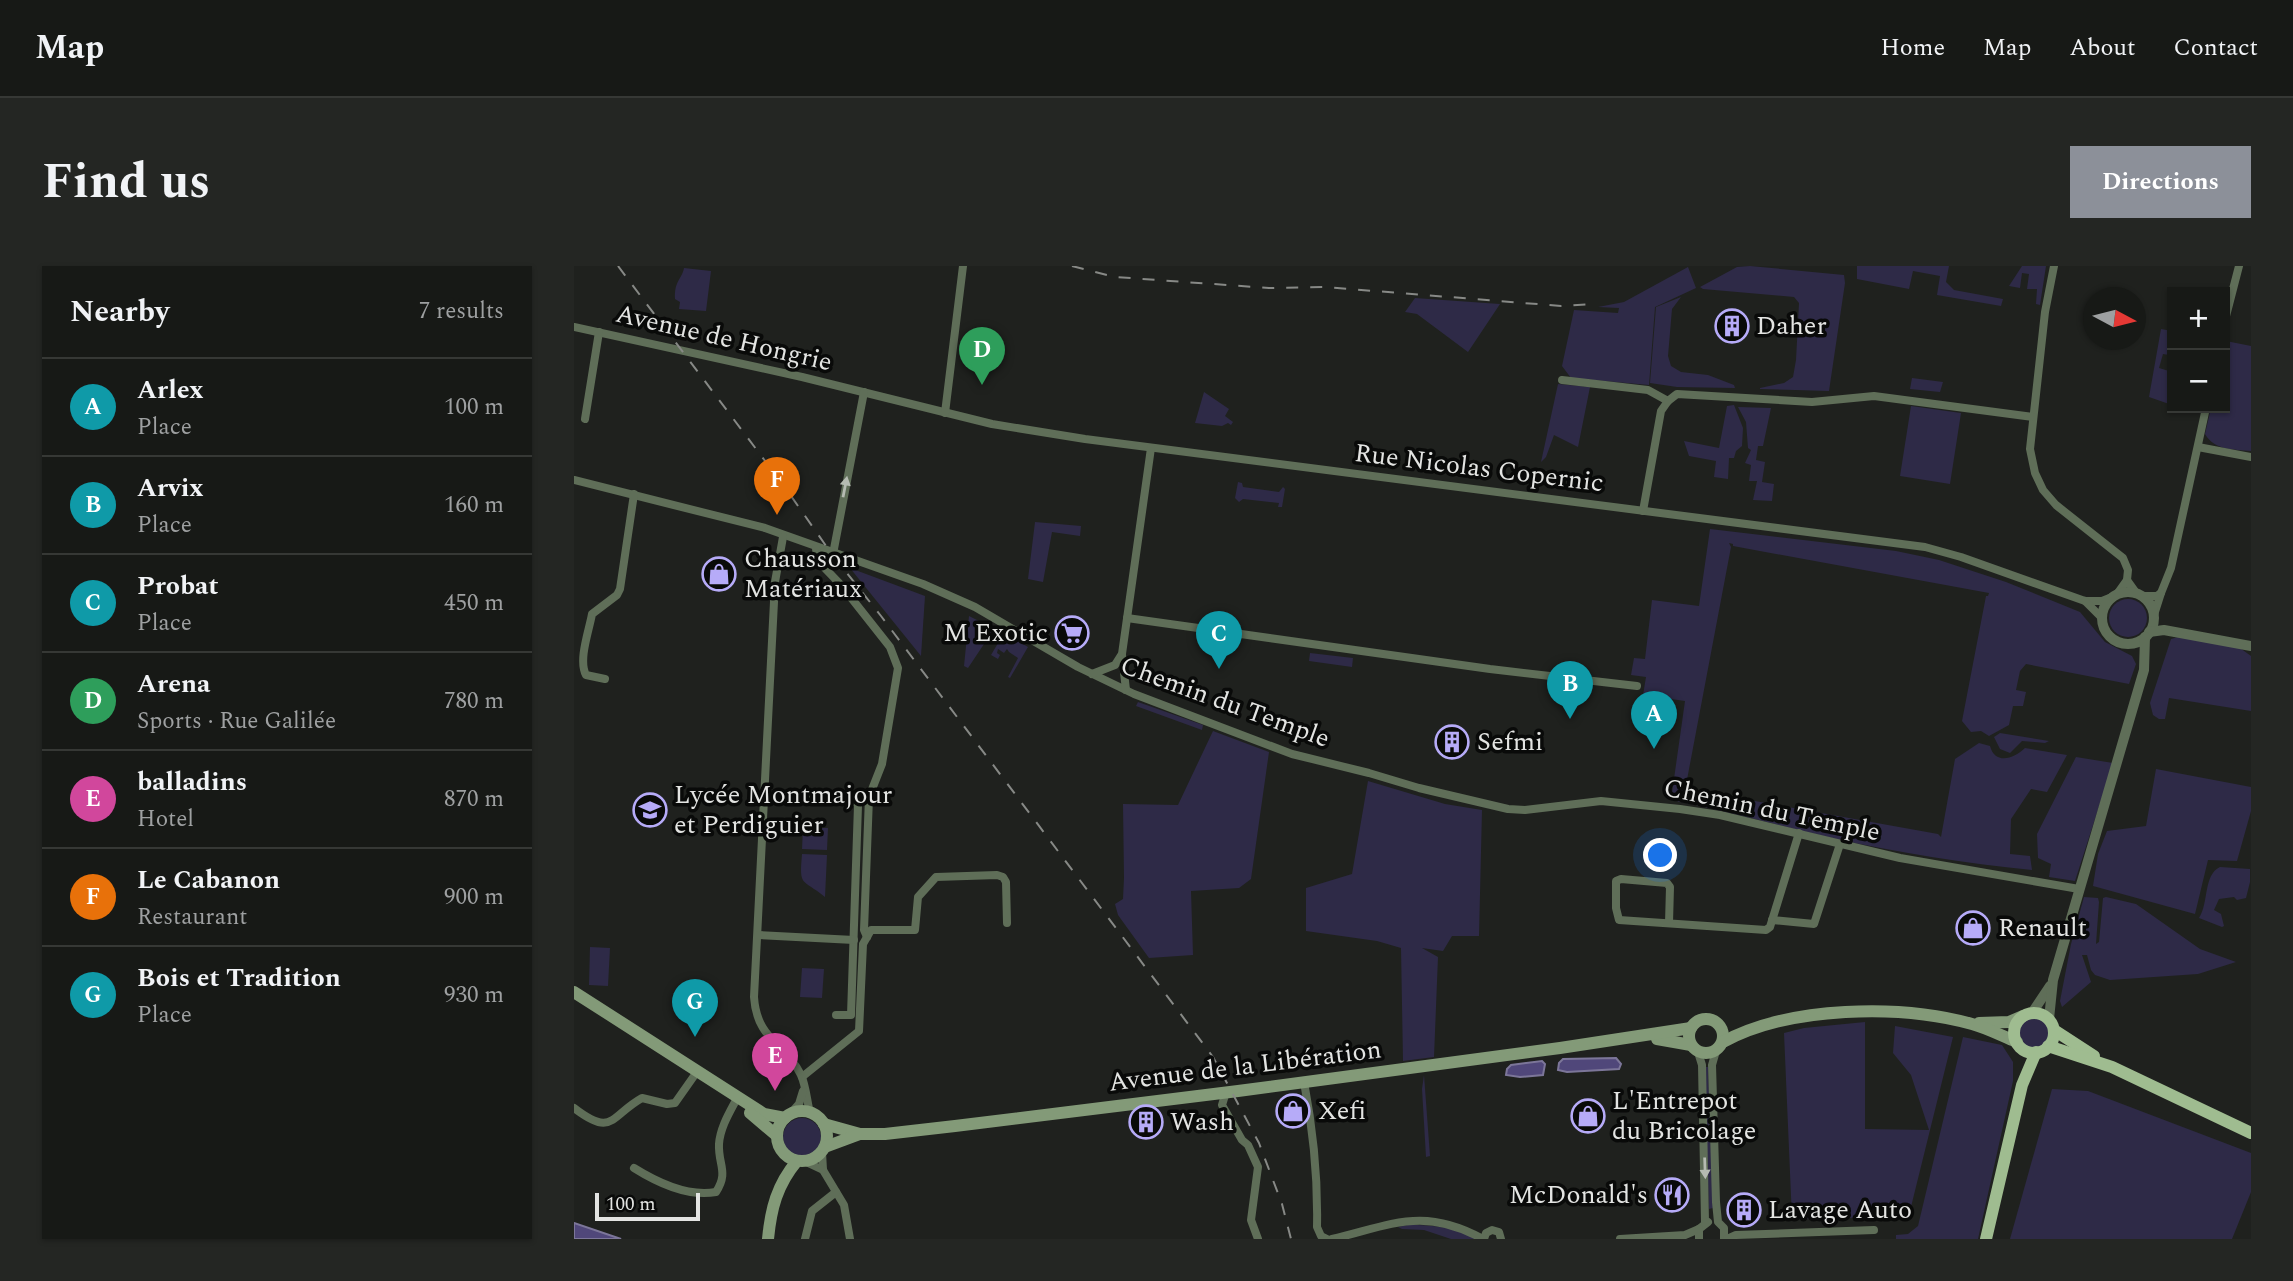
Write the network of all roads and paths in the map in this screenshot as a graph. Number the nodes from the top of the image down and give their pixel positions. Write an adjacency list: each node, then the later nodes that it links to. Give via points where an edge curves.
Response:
1 (963, 266): 10 (street)
2 (2054, 266): 12 (street)
3 (2239, 266): 4 (street)
4 (2230, 301)
5 (574, 327): 6 (street, Avenue de Hongrie)
6 (600, 332): 8 (street, Avenue de Hongrie); 13 (street)
7 (1562, 380): 9 (street, via 1648,390)
8 (864, 392): 10 (street, Rue Nicolas Copernic); 22 (street, one-way to 8)
9 (1668, 401): 12 (street, via 1677,394 1812,402 1874,396); 19 (street, via 1661,411)
10 (945, 413): 15 (street, Rue Nicolas Copernic)
11 (2205, 413): 14 (street)
12 (2033, 416): 23 (street, via 2030,449 2043,490 2123,558)
13 (585, 419)
14 (2198, 447): 16 (street); 24 (street, via 2171,568)
15 (1151, 448): 19 (street, Rue Nicolas Copernic); 28 (street)
16 (2251, 457)
17 (574, 480): 18 (street, Chemin du Temple)
18 (634, 494): 20 (street, Chemin du Temple, via 765,528); 38 (street, via 620,589 592,614 584,655 586,675)
19 (1643, 511): 27 (street, Rue Nicolas Copernic, via 1925,547)
20 (783, 537): 21 (street, Chemin du Temple); 41 (street, via 775,582)
21 (816, 548): 22 (street, Chemin du Temple); 49 (street, via 817,560 890,647 898,668 882,764 869,797)
22 (834, 554): 37 (street, Chemin du Temple, via 960,599)
23 (2127, 579): 25 (street); 26 (street)
24 (2161, 593): 25 (street); 30 (street)
25 (2139, 595): 26 (street); 30 (street, via 2151,608)
26 (2115, 596): 27 (street); 29 (street, via 2103,609)
27 (2085, 601): 29 (street)
28 (1127, 618): 35 (street); 39 (street)
29 (2102, 618): 33 (street, via 2108,635)
30 (2153, 620): 31 (street); 32 (street)
31 (2164, 630): 32 (street); 34 (street)
32 (2147, 634): 33 (street); 36 (street)
33 (2131, 643): 36 (street)
34 (2251, 646)
35 (1122, 653): 37 (street, via 1115,665); 40 (street)
36 (2144, 670): 44 (street)
37 (1091, 674): 40 (street, Chemin du Temple)
38 (605, 679)
39 (1637, 687)
40 (1126, 690): 42 (street, Chemin du Temple, via 1292,754 1482,803 1525,810 1614,802 1693,811)
41 (763, 795): 48 (street); 50 (street, via 854,801 858,805)
42 (1799, 833): 43 (street, Chemin du Temple); 45 (street)
43 (1840, 844): 44 (street, Chemin du Temple); 45 (street, via 1814,923)
44 (2079, 889): 51 (street)
45 (1772, 920): 47 (street, via 1766,930)
46 (1007, 923): 49 (street, via 1003,877 941,875 918,897 915,930 871,930)
47 (1669, 923): 47 (street, via 1619,920 1616,881 1667,883)
48 (758, 935): 50 (street); 70 (street, via 755,1014)
49 (867, 937): 70 (street, via 859,1031)
50 (854, 940): 55 (street, via 851,1016)
51 (2053, 980): 54 (street); 58 (street)
52 (575, 996): 53 (main road); 56 (main road)
53 (591, 1011): 56 (main road); 64 (main road)
54 (2027, 1014): 57 (main road, via 2009,1022); 58 (main road, via 2038,1013); 65 (main road, via 2016,1025)
55 (836, 1015)
56 (612, 1017): 61 (main road)
57 (1971, 1024): 59 (main road, via 1868,1010); 65 (main road)
58 (2051, 1024): 68 (main road, via 2052,1042); 69 (main road)
59 (1763, 1026): 60 (main road); 66 (main road)
60 (1721, 1027): 62 (main road, via 1706,1019); 66 (main road)
61 (629, 1028): 64 (main road); 71 (main road)
62 (1691, 1028): 63 (main road, Avenue de la Libération); 67 (main road, via 1689,1039)
63 (1636, 1037): 67 (main road, Avenue de la Libération); 72 (main road, Avenue de la Libération)
64 (642, 1043): 71 (main road)
65 (2019, 1045): 68 (main road, via 2029,1052); 73 (main road)
66 (1719, 1046): 67 (main road, via 1707,1054); 91 (street, via 1712,1065)
67 (1694, 1048): 92 (street, one-way to 92, via 1702,1065)
68 (2042, 1049): 69 (main road); 73 (main road)
69 (2112, 1067): 81 (main road)
70 (802, 1077): 74 (street)
71 (704, 1079): 76 (main road); 77 (street, via 676,1102 642,1098 611,1122 592,1121)
72 (1304, 1082): 75 (main road, Avenue de la Libération); 101 (street, via 1317,1227 1321,1236)
73 (2022, 1085): 105 (main road)
74 (803, 1088): 78 (street); 79 (street, via 799,1104)
75 (1224, 1098): 82 (main road, Avenue de la Libération, via 1212,1094); 100 (street, via 1258,1167 1251,1220)
76 (736, 1099): 79 (main road, via 764,1114); 83 (main road); 87 (street, via 720,1135 724,1170 716,1192 703,1194 677,1187)
77 (574, 1108)
78 (810, 1113): 79 (main road); 80 (main road)
79 (788, 1116): 83 (main road)
80 (824, 1124): 82 (main road, Avenue de la Libération); 84 (main road)
81 (2251, 1133)
82 (860, 1134): 84 (main road, Avenue de la Libération)
83 (776, 1135): 85 (main road)
84 (823, 1150): 86 (main road); 88 (street)
85 (781, 1151): 86 (main road, via 791,1160); 89 (main road)
86 (802, 1161): 88 (street); 89 (main road)
87 (634, 1168)
88 (823, 1170): 90 (street)
89 (781, 1183): 97 (main road)
90 (836, 1192): 98 (street, via 812,1211); 99 (street, via 846,1210)
91 (1721, 1225): 92 (street); 94 (street); 104 (street)
92 (1702, 1226): 96 (street)
93 (1874, 1230): 94 (street)
94 (1736, 1235): 104 (street)
95 (1485, 1236): 101 (street, via 1419,1219); 102 (street, via 1497,1231)
96 (1693, 1238): 103 (street)
97 (768, 1239)
98 (805, 1239)
99 (850, 1239)
100 (1258, 1239)
101 (1329, 1239)
102 (1503, 1239)
103 (1620, 1239)
104 (1726, 1239)
105 (1986, 1239)

